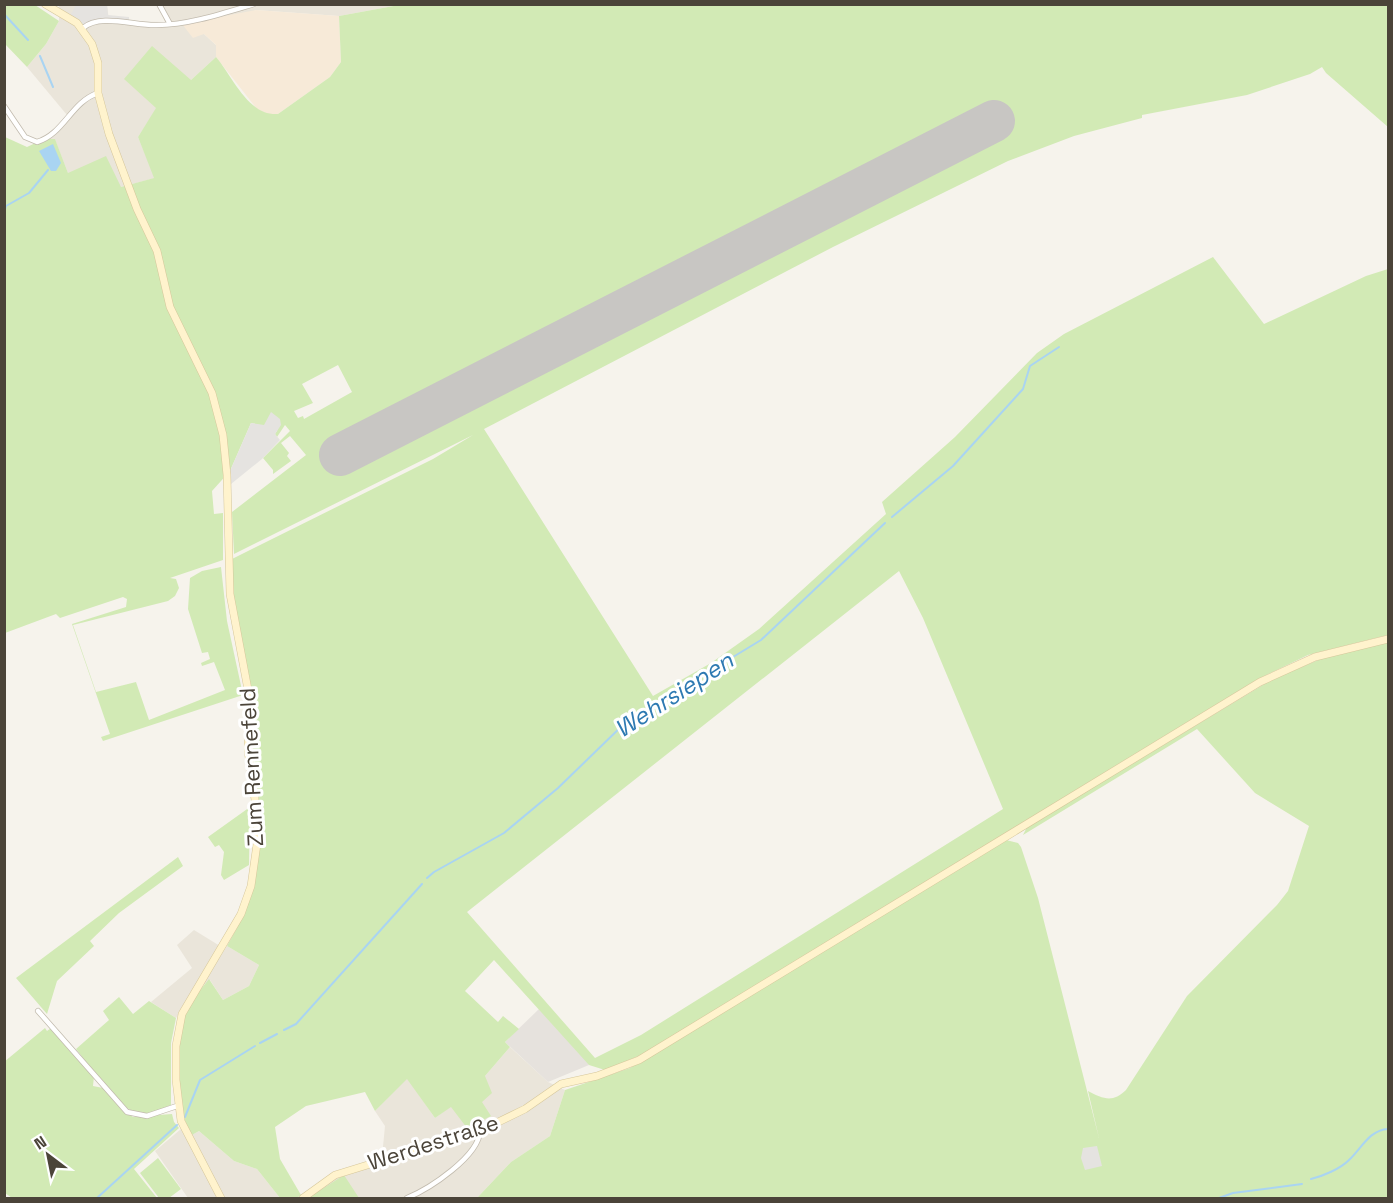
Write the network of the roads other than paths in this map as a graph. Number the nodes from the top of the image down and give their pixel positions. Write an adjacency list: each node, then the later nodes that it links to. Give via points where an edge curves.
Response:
1 (45, 4): 5 (street)
2 (159, 4): 4 (street)
3 (254, 4): 4 (street)
4 (170, 24): 5 (street, via 104,21)
5 (83, 28): 6 (street, Zum Rennefeld, via 97,56)
6 (98, 93): 7 (street, via 83,100 55,132 37,142 25,137); 10 (street, Zum Rennefeld, via 119,163 157,251 170,307 216,404 227,475 232,612 249,695 249,751 258,829 256,859 241,914 182,1014 176,1046)
7 (4, 106)
8 (1389, 639): 11 (street, Werdestraße, via 1322,655 1260,682 639,1060 561,1084 525,1109)
9 (38, 1011): 10 (street, via 127,1112 147,1116)
10 (177, 1106): 12 (street, Zum Rennefeld, via 184,1128)
11 (480, 1130): 13 (street, Werdestraße, via 335,1175); 14 (street, via 478,1142 464,1158 438,1180)
12 (221, 1198)
13 (303, 1198)
14 (407, 1198)

